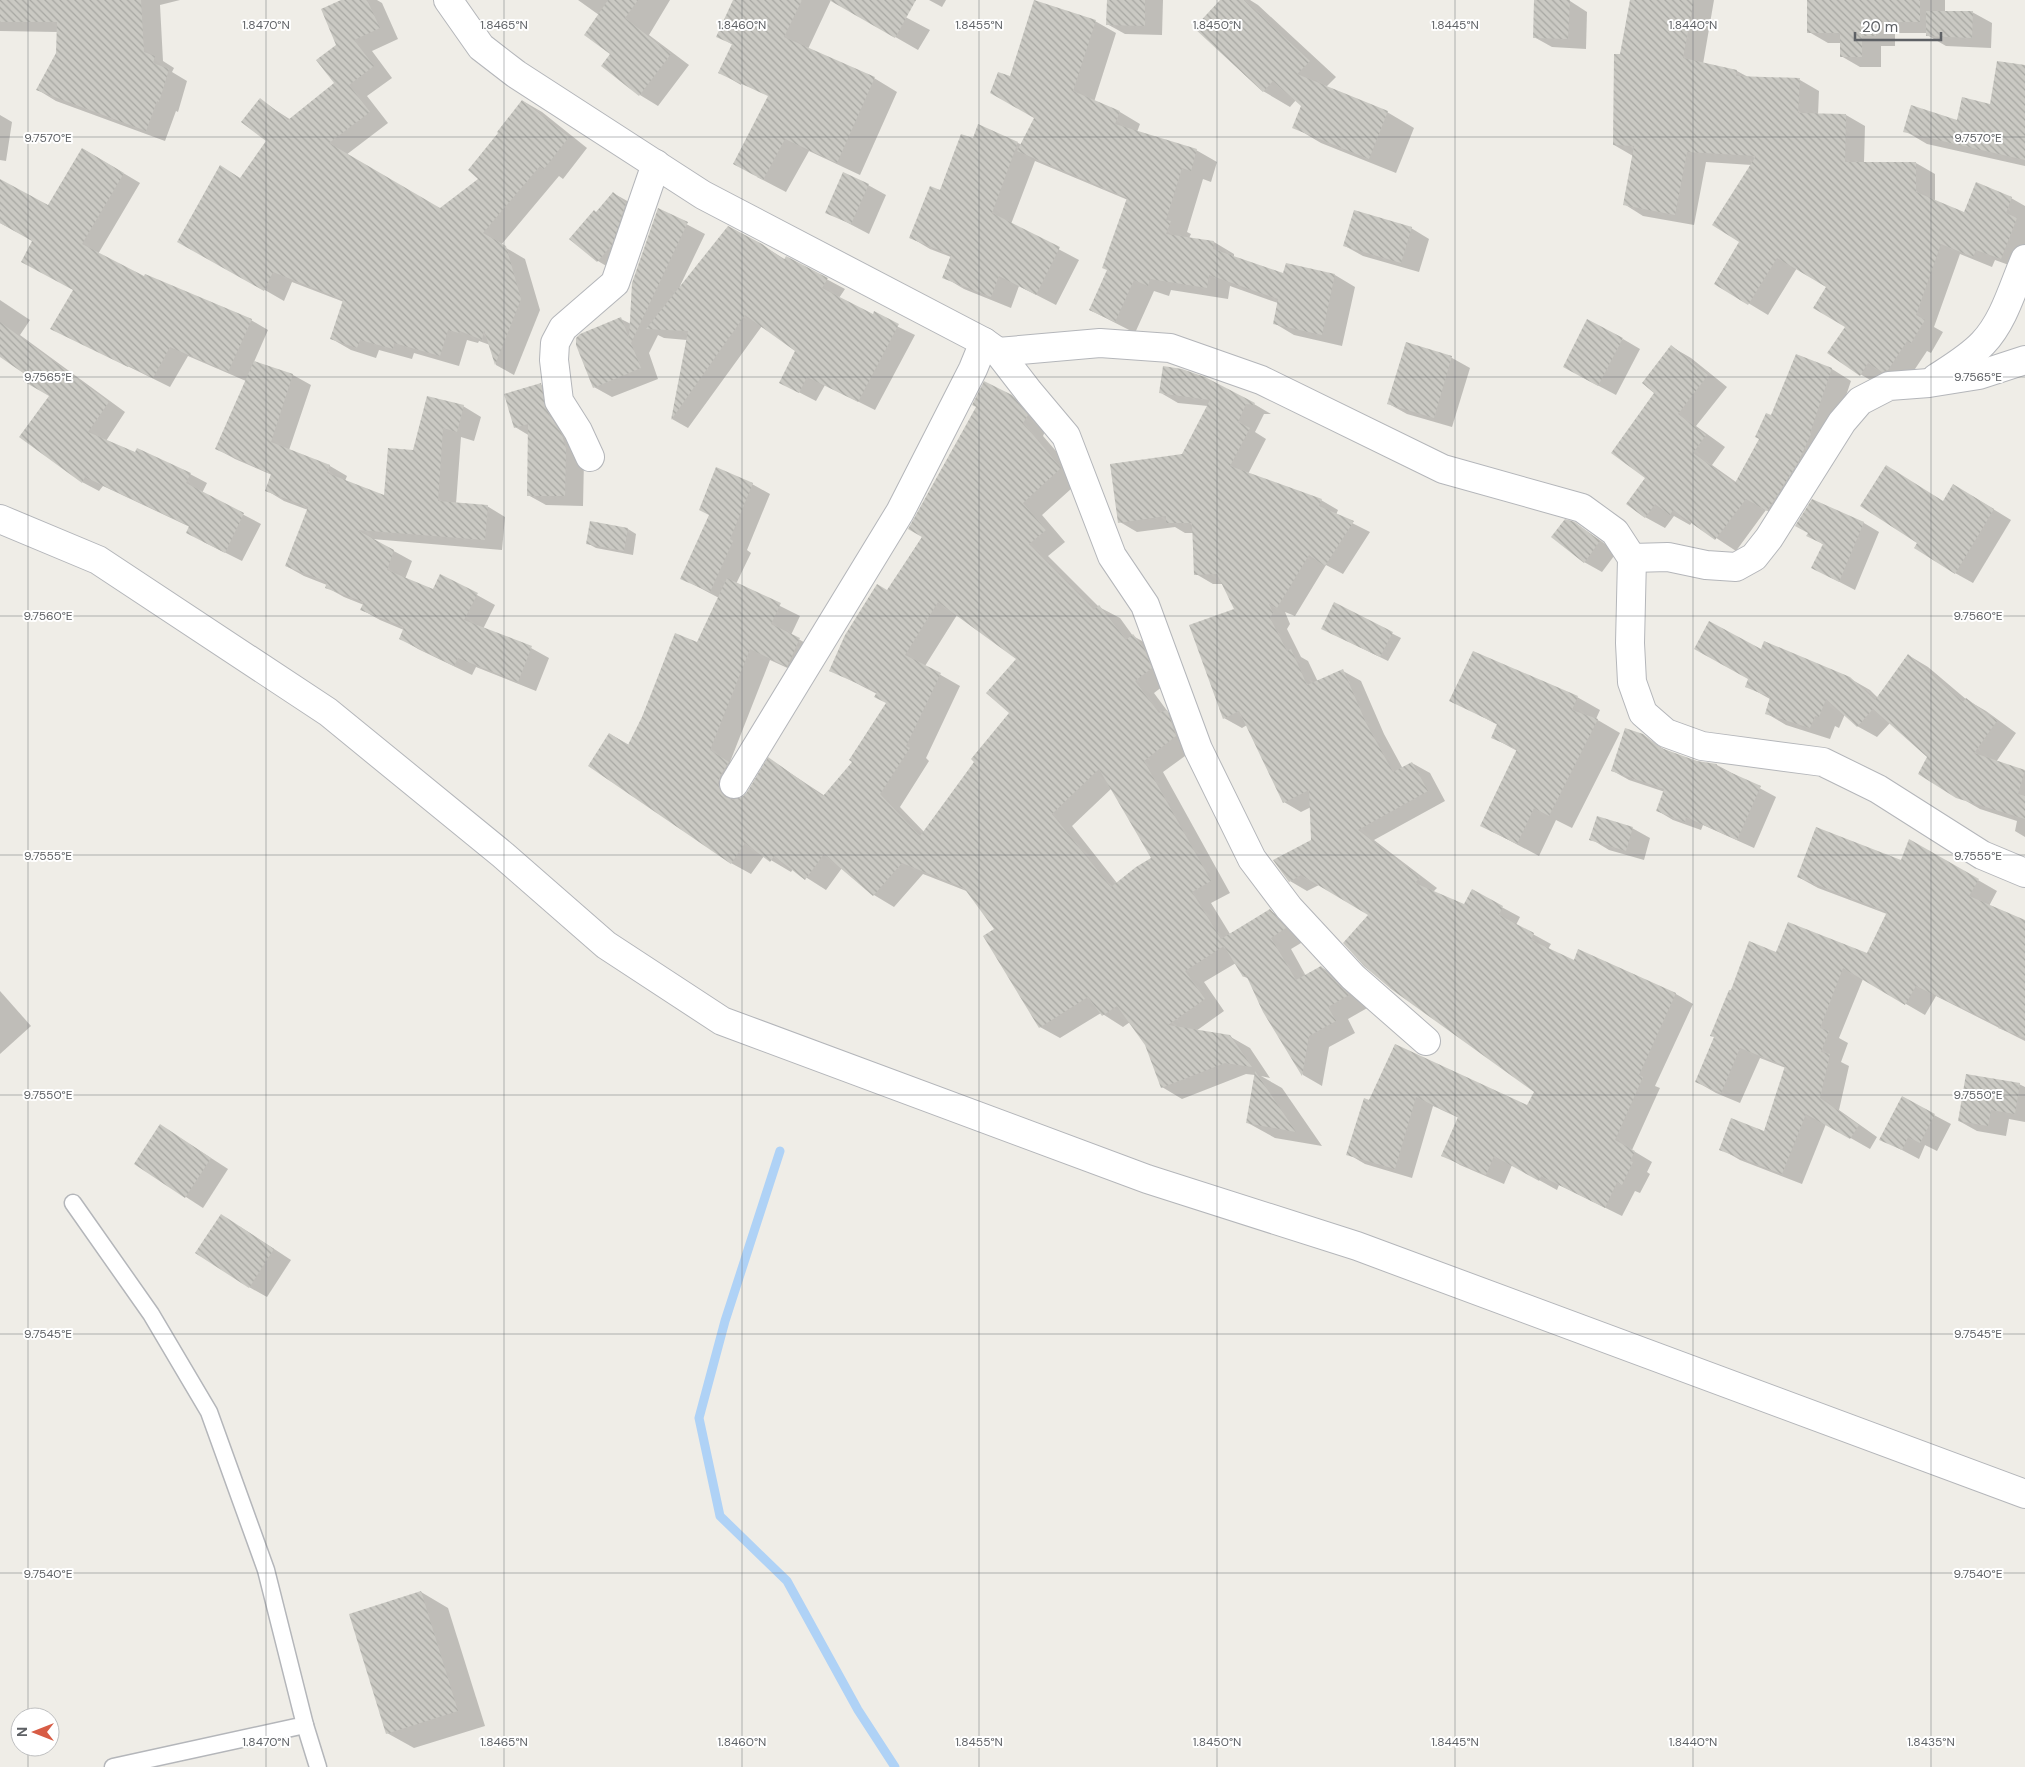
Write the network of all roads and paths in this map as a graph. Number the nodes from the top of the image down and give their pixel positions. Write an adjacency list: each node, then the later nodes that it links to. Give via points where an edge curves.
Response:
1 (448, 0): 2 (street, via 481,47 516,74)
2 (656, 164): 4 (street, via 703,195); 7 (street, via 614,283 563,328 555,343 559,401)
3 (2025, 259): 6 (street, via 2001,317 1984,342 1963,361)
4 (991, 347): 9 (street, via 1100,344 1170,348 1261,380 1443,469 1582,508 1615,532); 10 (street, via 973,369 900,512); 12 (street, via 1066,436 1112,556 1146,605 1198,749 1252,859 1289,908 1353,977)
5 (2025, 360): 6 (street, via 1980,375)
6 (1929, 383): 9 (street, via 1889,386 1860,401 1842,422 1754,557 1736,566 1706,565 1668,557)
7 (590, 457)
8 (0, 519): 14 (street, via 98,560 328,712 503,855 606,945 722,1021 1147,1179 1357,1246)
9 (1632, 558): 11 (street, via 1632,682 1643,712 1666,733 1702,746 1823,762 1878,789 1982,855)
10 (734, 784)
11 (2025, 872)
12 (1426, 1041)
13 (73, 1203): 15 (lane, via 151,1314 209,1412 266,1570)
14 (2025, 1494)
15 (305, 1726): 16 (lane); 17 (lane)
16 (113, 1767)
17 (318, 1767)

